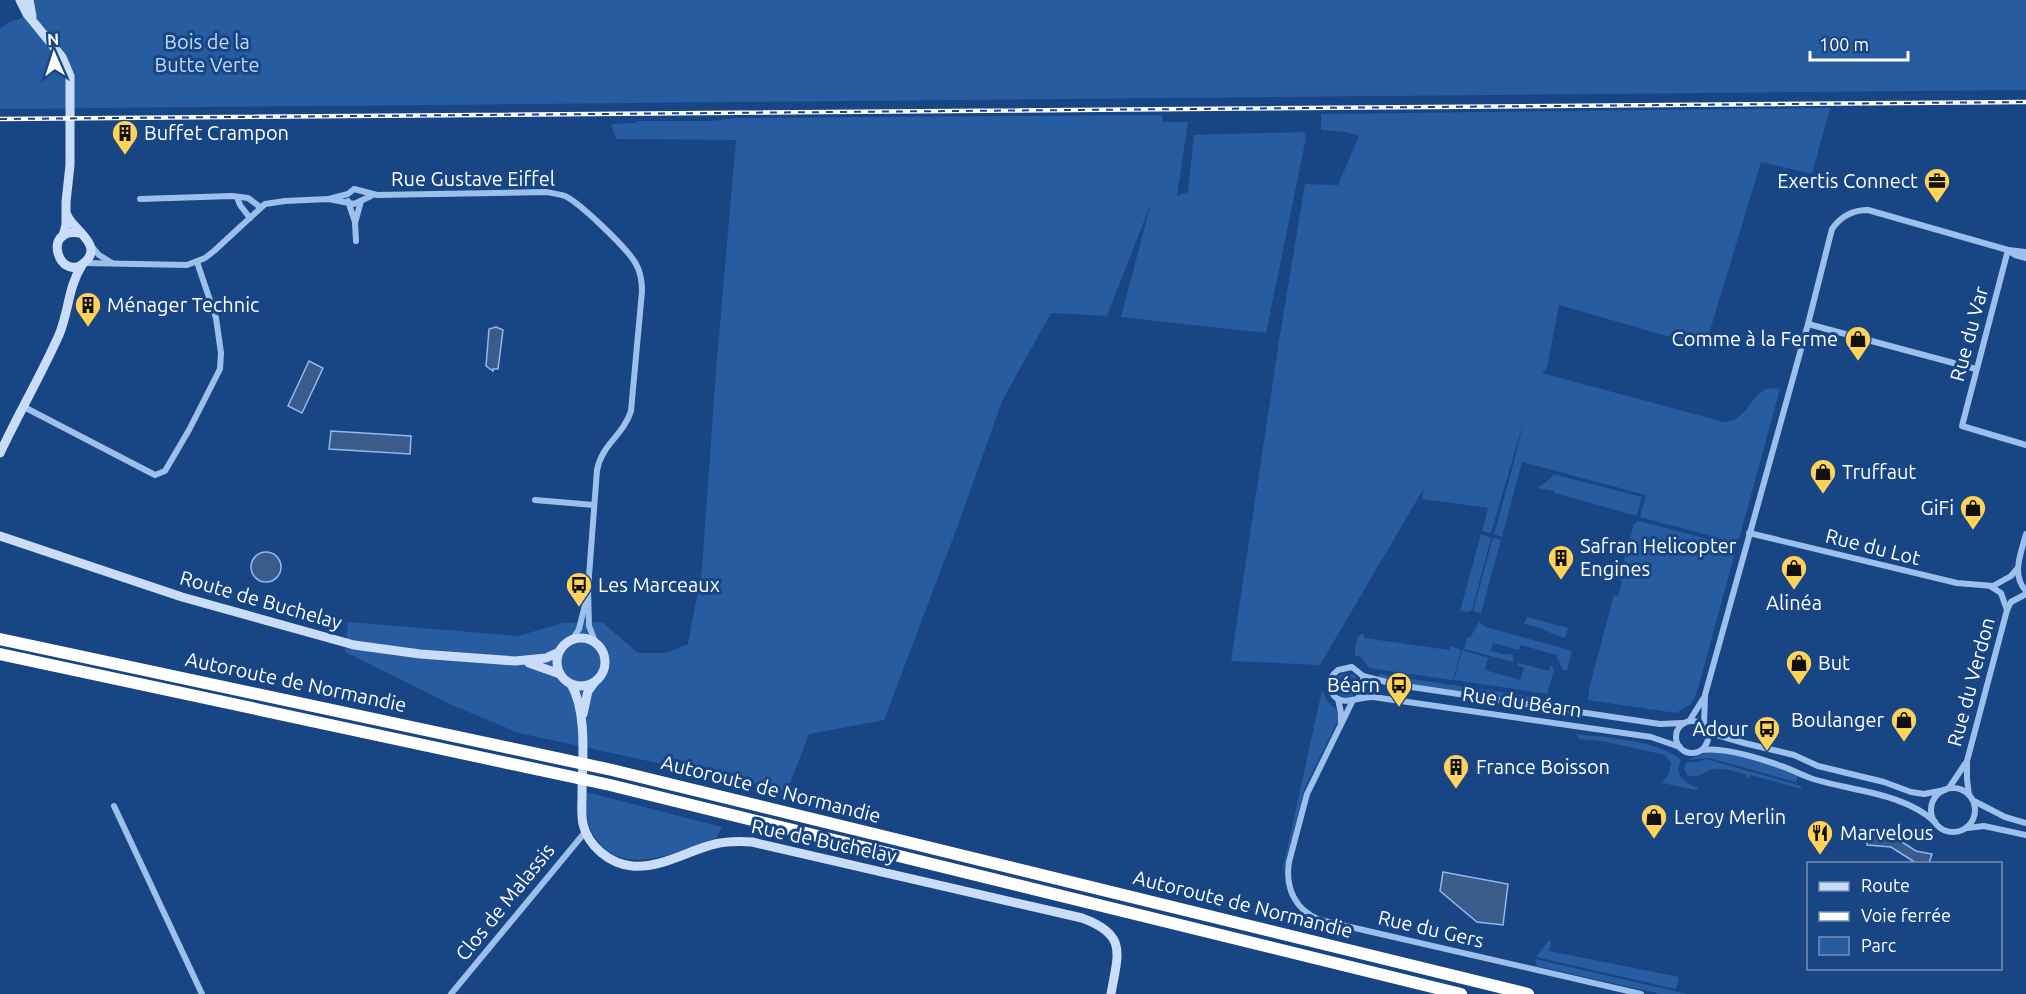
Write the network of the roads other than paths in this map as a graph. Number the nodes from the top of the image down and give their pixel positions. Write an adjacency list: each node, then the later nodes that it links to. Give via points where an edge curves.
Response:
1 (21, 0): 3 (street)
2 (29, 0): 3 (street)
3 (34, 21): 13 (street, via 66,64 70,76)
4 (358, 190): 5 (street); 6 (street); 10 (street)
5 (348, 194): 9 (street); 11 (street)
6 (377, 195): 10 (street); 34 (street, Rue Gustave Eiffel, via 546,192 564,196 626,250 637,265 642,291 630,411 623,428 599,458)
7 (237, 197): 8 (street); 12 (street, via 248,198); 14 (street)
8 (140, 199)
9 (329, 199): 11 (street); 12 (street, via 271,202)
10 (361, 201): 11 (street); 15 (street)
11 (350, 203): 15 (street)
12 (260, 207): 14 (street)
13 (66, 213): 16 (street); 17 (street)
14 (250, 218): 23 (street)
15 (355, 223): 18 (street)
16 (80, 233): 17 (street); 19 (street)
17 (63, 236): 24 (street, via 57,251)
18 (356, 241)
19 (91, 246): 25 (street); 26 (street)
20 (2008, 250): 21 (street); 22 (street); 28 (street, via 1882,213 1856,210 1832,229); 29 (street, Rue du Var)
21 (2026, 252)
22 (2026, 258)
23 (197, 262): 25 (street, via 176,266); 30 (street, via 216,318 220,369 165,471 154,475)
24 (64, 263): 26 (street); 27 (street)
25 (112, 263): 26 (street)
26 (83, 264): 27 (street)
27 (71, 285): 30 (street, via 62,326)
28 (1808, 324): 29 (street); 35 (street)
29 (1976, 369): 31 (street, Rue du Var, via 1962,426)
30 (24, 407): 32 (street)
31 (2026, 445)
32 (0, 453)
33 (535, 500): 34 (street)
34 (594, 505): 41 (street, Rue Gustave Eiffel)
35 (1749, 533): 40 (street, Rue du Lot, via 1934,579); 55 (street)
36 (2026, 534): 38 (street)
37 (0, 536): 50 (street, Route de Buchelay, via 182,597 345,643 420,654)
38 (2017, 569): 39 (street); 42 (street)
39 (2005, 580): 40 (street); 42 (street, via 2013,578); 43 (street, via 2000,588)
40 (1990, 586): 43 (street)
41 (588, 589): 46 (street, Rue Gustave Eiffel, via 579,629); 47 (street, Rue Gustave Eiffel, via 589,626)
42 (2021, 591): 43 (street, via 2009,600); 44 (street)
43 (2002, 595): 44 (street)
44 (2007, 610): 64 (street, Rue du Verdon)
45 (0, 639): 77 (highway, Autoroute de Normandie, via 612,770)
46 (572, 640): 47 (street); 48 (street)
47 (596, 644): 53 (street, via 605,664)
48 (560, 652): 50 (street, Route de Buchelay); 51 (street)
49 (0, 654): 76 (highway, Autoroute de Normandie, via 599,782)
50 (521, 661): 51 (street, Route de Buchelay)
51 (560, 674): 54 (street)
52 (1362, 676): 56 (street, via 1352,667 1343,667 1334,674 1330,685); 57 (street, via 1364,688); 59 (street, Rue du Béarn, via 1440,692 1660,724)
53 (595, 681): 54 (street, via 585,686); 58 (street, Rue de Buchelay, via 588,691)
54 (571, 684): 58 (street, Rue de Buchelay)
55 (1705, 695): 59 (street); 61 (street)
56 (1338, 699): 57 (street); 60 (street)
57 (1355, 699): 60 (street, Rue du Gers); 62 (street, Rue du Béarn, via 1373,697 1650,737)
58 (581, 722): 71 (street, Rue de Buchelay, via 582,815)
59 (1686, 722): 61 (street, via 1698,721); 62 (street, via 1676,734)
60 (1340, 727): 78 (street, Rue du Gers, via 1306,794 1289,862 1290,889 1305,913 1320,920)
61 (1706, 727): 63 (street, via 1708,740); 65 (street, via 1717,735 1911,792 1924,794)
62 (1680, 747): 63 (street, via 1689,753)
63 (1702, 750): 68 (street, via 1724,750 1909,805)
64 (1967, 761): 65 (street, Rue du Verdon); 66 (street, Rue du Verdon)
65 (1946, 789): 66 (street, via 1958,789); 68 (street, via 1932,804)
66 (1971, 797): 69 (street, via 1999,814); 70 (street, via 1975,815)
67 (114, 806): 73 (street)
68 (1935, 822): 70 (street, via 1949,832)
69 (2026, 823)
70 (1964, 830): 72 (street, via 1984,826)
71 (586, 831): 74 (street, Clos de Malassis); 75 (street, Rue de Buchelay, via 607,858 623,865 651,864 714,844 752,842 1082,918 1107,930 1115,942 1117,957)
72 (2026, 835)
73 (202, 994)
74 (451, 994)
75 (1111, 994)
76 (1461, 994)
77 (1528, 994)
78 (1641, 994)

